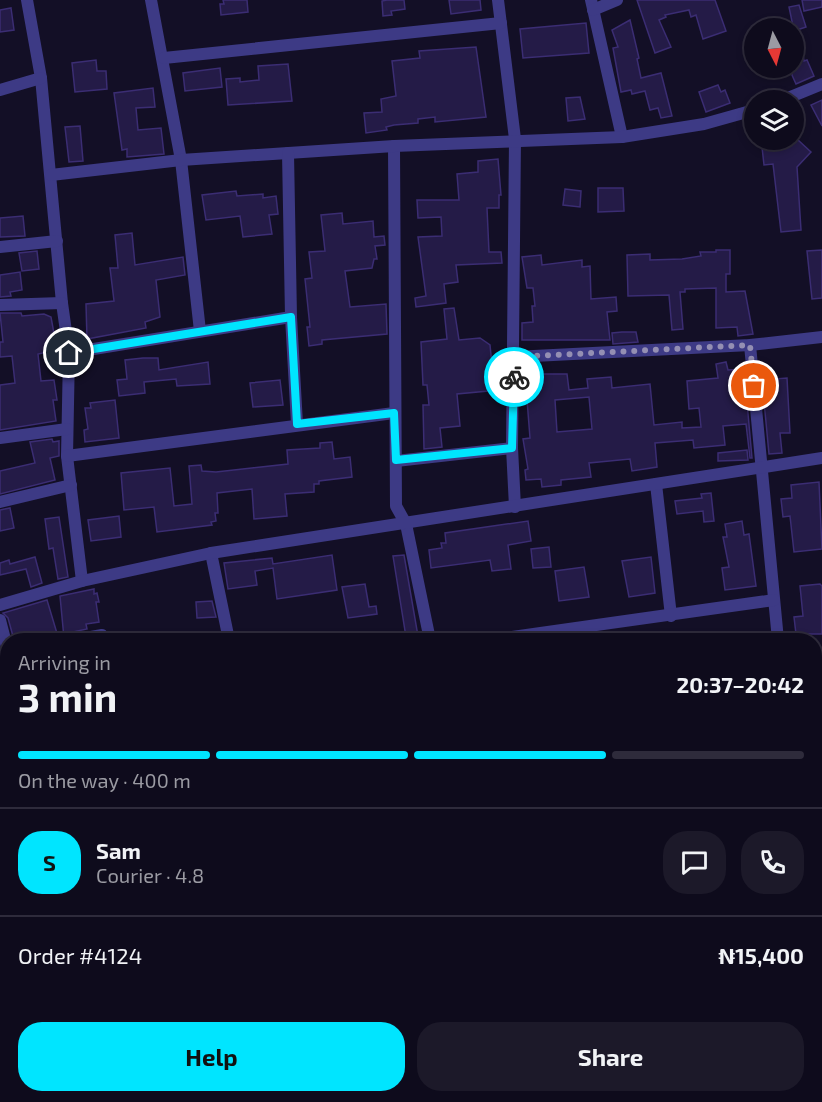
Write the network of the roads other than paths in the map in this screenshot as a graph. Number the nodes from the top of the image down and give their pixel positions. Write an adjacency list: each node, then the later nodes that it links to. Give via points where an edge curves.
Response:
1 (27, 0): 8 (street)
2 (151, 0): 7 (street)
3 (498, 0): 6 (street)
4 (617, 0): 5 (street)
5 (592, 5): 13 (street)
6 (501, 23): 7 (street); 14 (street)
7 (164, 58): 17 (street)
8 (41, 78): 10 (street); 18 (street)
9 (822, 84): 11 (street)
10 (0, 90)
11 (804, 91)
12 (744, 113): 13 (street, via 704,124)
13 (622, 137): 14 (street)
14 (515, 139): 15 (street); 28 (street)
15 (394, 146): 16 (street); 29 (street)
16 (288, 153): 17 (street); 23 (street)
17 (182, 160): 18 (street); 24 (street)
18 (51, 175): 19 (street)
19 (57, 241): 20 (street); 21 (street)
20 (0, 247)
21 (62, 303): 22 (street); 27 (street)
22 (0, 305)
23 (291, 317): 24 (street); 30 (street)
24 (200, 331): 27 (street)
25 (822, 337): 26 (street)
26 (750, 345): 28 (street); 37 (street)
27 (69, 353): 31 (street)
28 (514, 357): 33 (street)
29 (394, 413): 30 (street); 36 (street)
30 (297, 424): 34 (street)
31 (67, 429): 32 (street); 34 (street)
32 (0, 438)
33 (512, 448): 36 (street); 41 (street)
34 (67, 456): 38 (street)
35 (822, 458): 37 (street)
36 (396, 460): 42 (street, via 396,506)
37 (763, 467): 39 (street); 45 (street)
38 (71, 484): 40 (street); 44 (street)
39 (656, 484): 41 (street); 47 (street)
40 (0, 502)
41 (515, 507): 42 (street)
42 (406, 524): 43 (street); 49 (street)
43 (211, 553): 44 (street); 48 (street)
44 (82, 581): 46 (street)
45 (774, 600): 47 (street); 51 (street)
46 (0, 605)
47 (671, 616): 50 (street)
48 (228, 633)
49 (429, 633)
50 (543, 633)
51 (777, 633)

